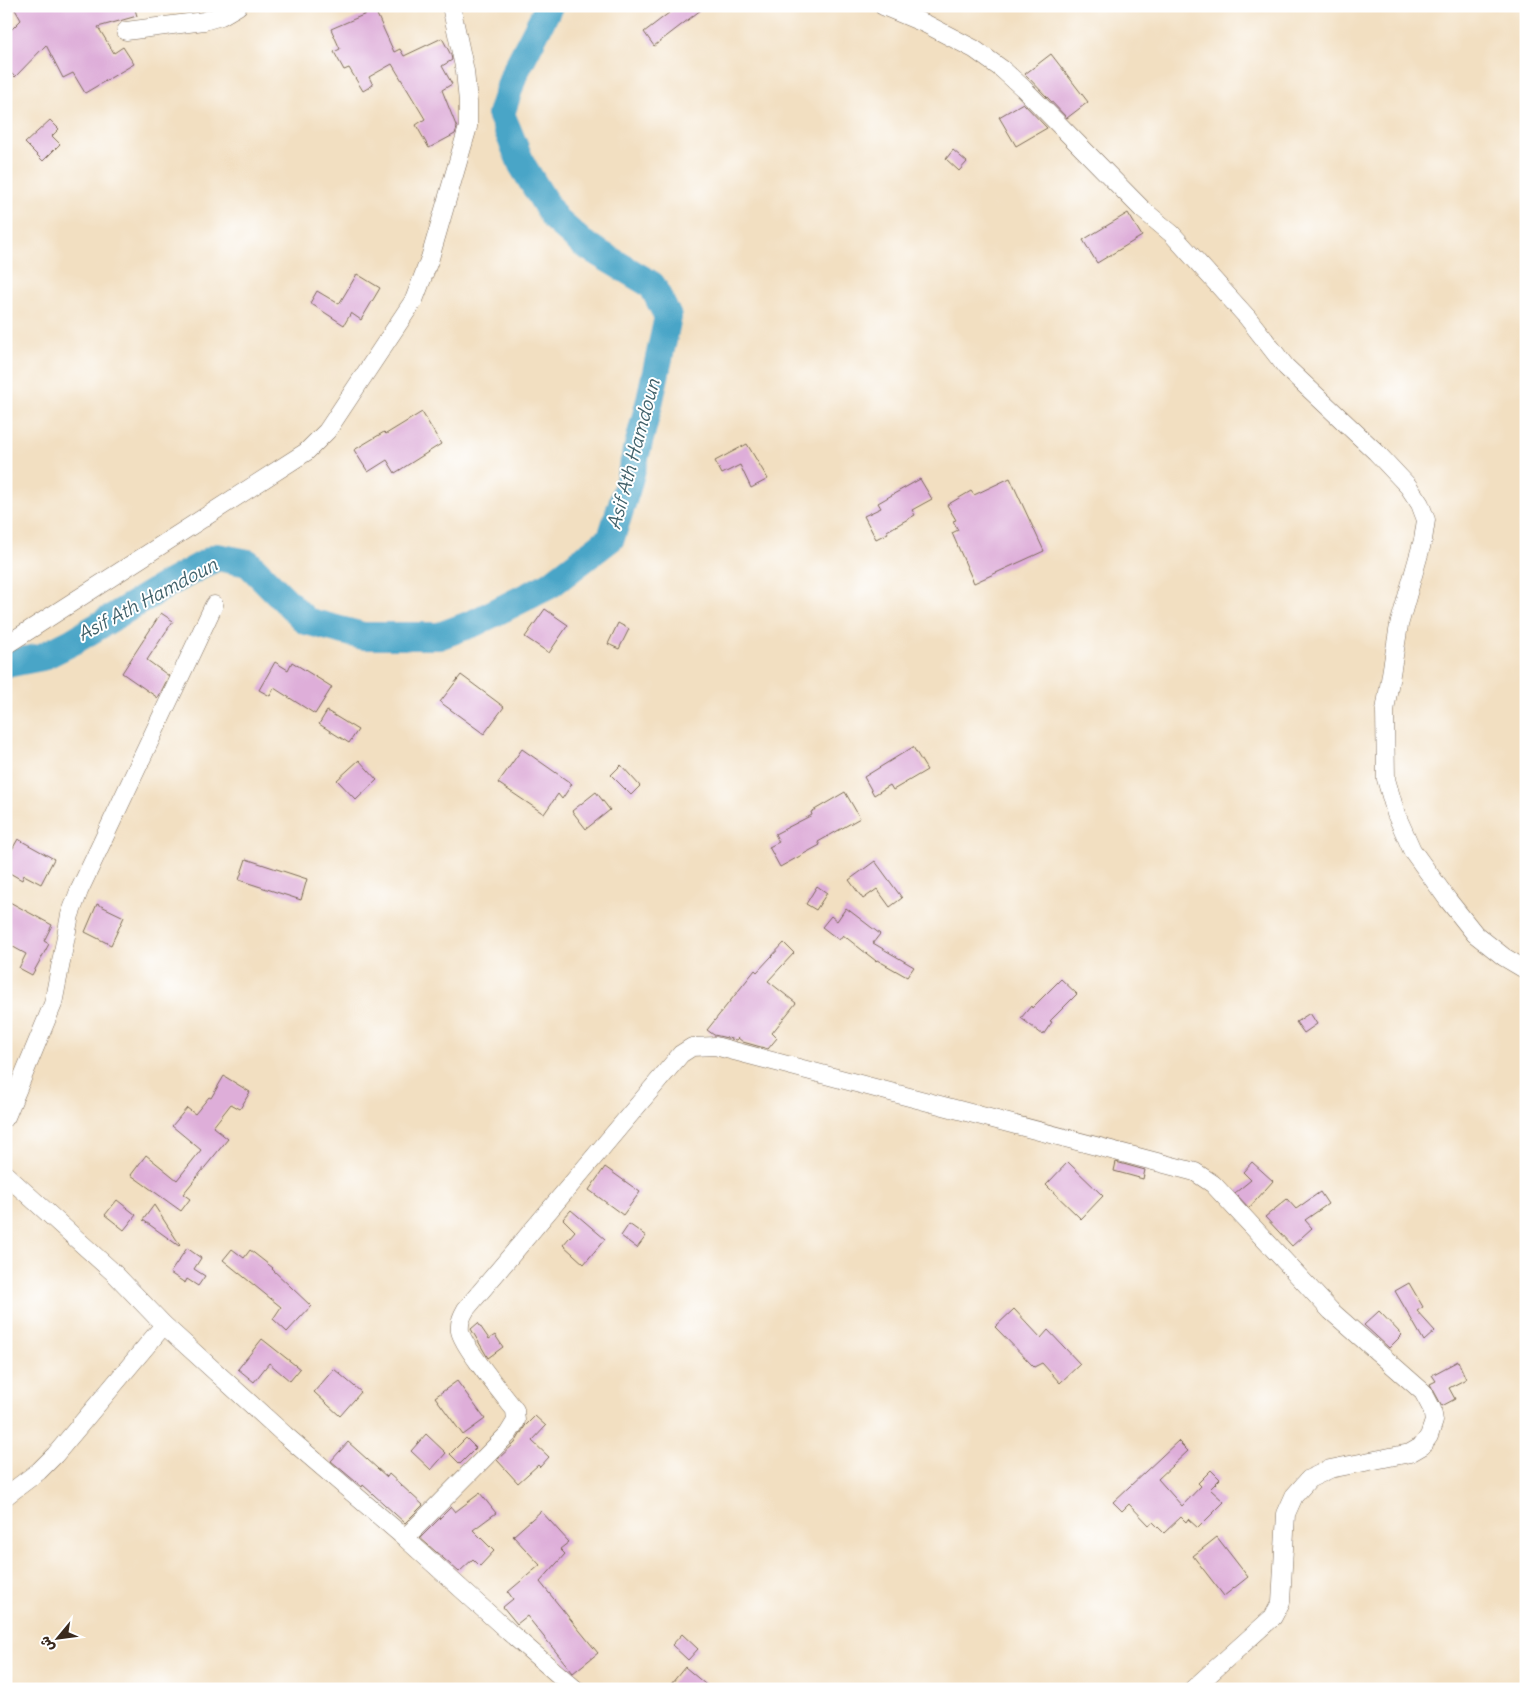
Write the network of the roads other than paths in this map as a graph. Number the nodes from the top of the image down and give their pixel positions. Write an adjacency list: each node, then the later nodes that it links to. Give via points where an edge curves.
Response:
1 (238, 6): 4 (street, via 204,21)
2 (452, 6): 6 (street, via 468,102 468,128 463,146 430,258 414,300 327,431 306,452)
3 (883, 6): 7 (street, via 974,49 1023,88 1142,209 1172,234 1286,367 1408,486 1426,520 1399,624 1385,711 1386,779 1396,814 1412,850 1448,900 1475,934 1504,958)
4 (126, 31)
5 (214, 605): 8 (street, via 79,891 70,915 53,1004)
6 (6, 645)
7 (1526, 970)
8 (6, 1117)
9 (6, 1175): 10 (street, via 114,1273)
10 (164, 1325): 11 (street, via 55,1455); 12 (street, via 285,1436)
11 (6, 1496)
12 (406, 1538): 13 (street); 14 (street, via 508,1434 516,1421 515,1410 460,1333 460,1321 466,1309 681,1054 692,1047 715,1046 1195,1172 1213,1184 1331,1311 1423,1392 1432,1409 1434,1422 1422,1446 1410,1453 1330,1469 1309,1479 1294,1496 1286,1514 1281,1602 1273,1617)
13 (575, 1689)
14 (1193, 1689)

